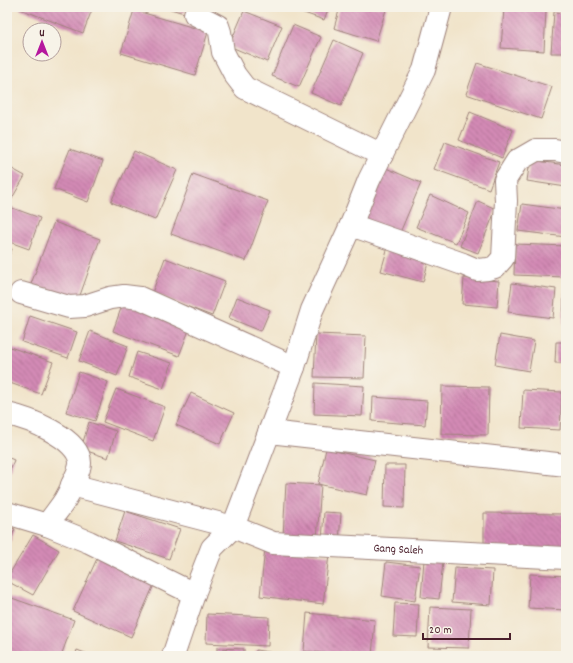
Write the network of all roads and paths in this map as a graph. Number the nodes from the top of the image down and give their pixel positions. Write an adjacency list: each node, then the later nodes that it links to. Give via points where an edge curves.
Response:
1 (441, 7): 4 (street, via 424,70)
2 (195, 14): 4 (street, via 218,26 223,52 245,88)
3 (566, 152): 5 (street, via 536,150 517,162 505,180 503,258 495,267 478,270)
4 (382, 155): 5 (street)
5 (350, 225): 7 (street, via 312,310)
6 (21, 293): 7 (street, via 69,307 85,306 124,296 140,298)
7 (294, 367): 9 (street)
8 (7, 414): 11 (street, via 50,430 72,446 79,456 80,463)
9 (269, 432): 10 (street); 14 (street)
10 (566, 465)
11 (72, 484): 13 (street, via 66,499); 14 (street, Gang Saleh)
12 (7, 513): 13 (street)
13 (47, 524): 16 (street)
14 (233, 527): 15 (street, Gang Saleh, via 272,543); 16 (street, via 212,548)
15 (566, 558)
16 (194, 594): 17 (street)
17 (172, 656)

